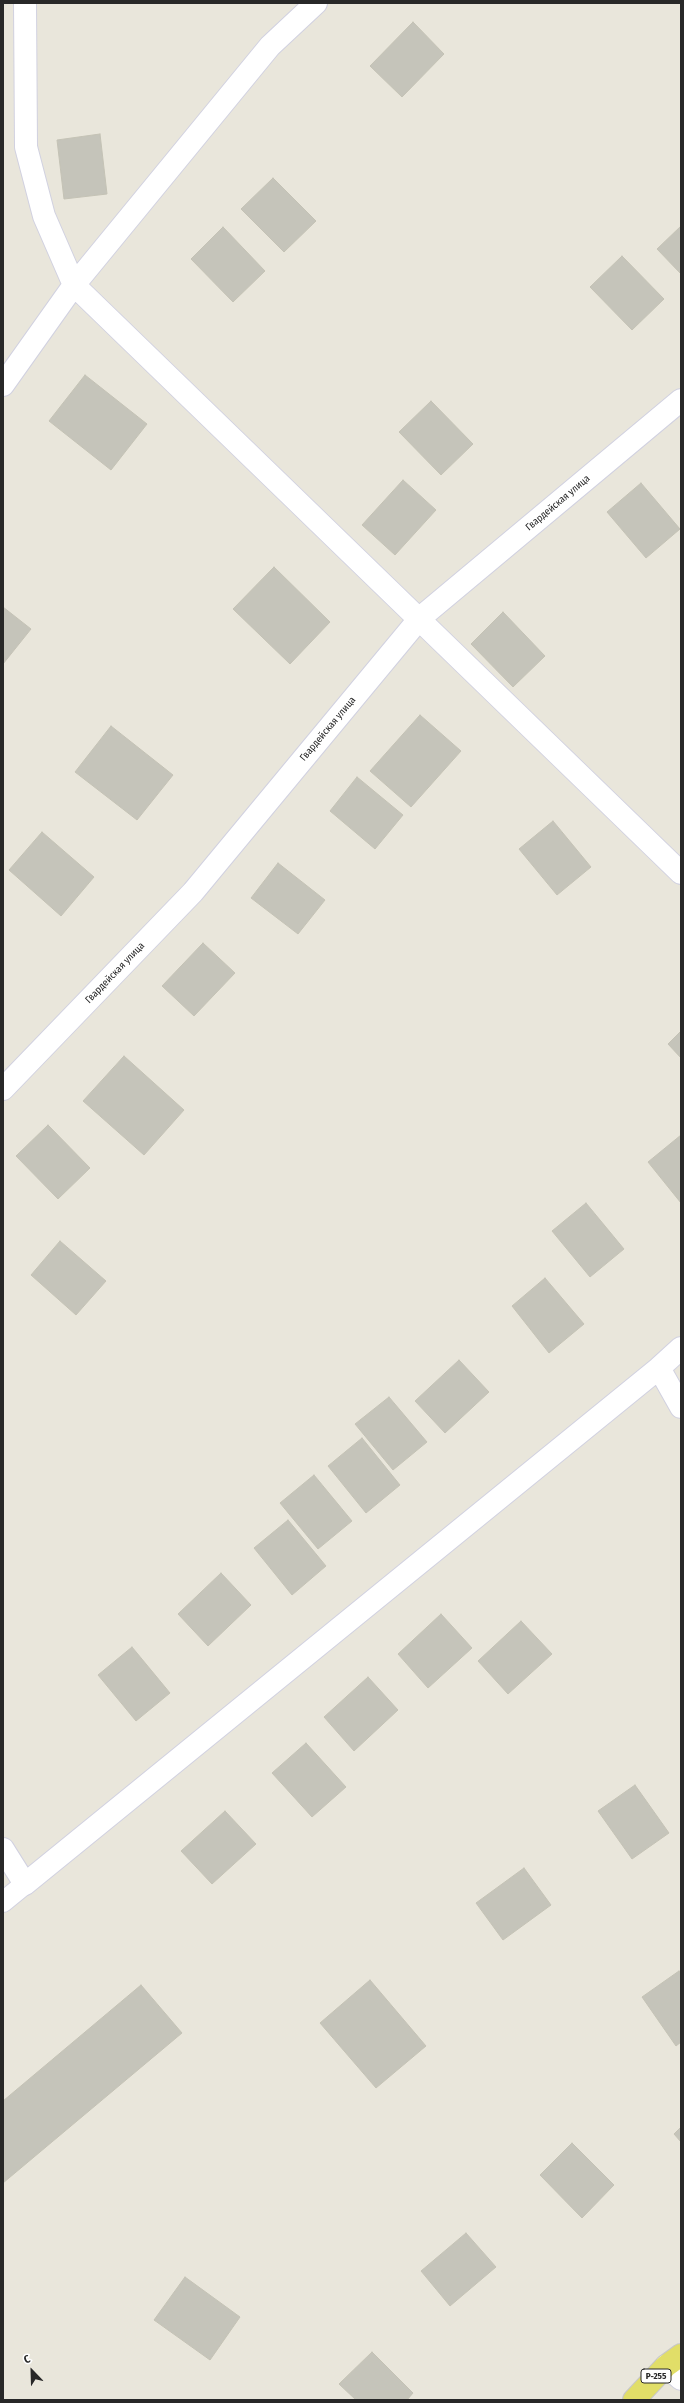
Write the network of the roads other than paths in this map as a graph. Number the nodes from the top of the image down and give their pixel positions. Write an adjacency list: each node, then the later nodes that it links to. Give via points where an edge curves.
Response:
1 (25, 3): 3 (street, via 26,147 44,216)
2 (316, 3): 3 (street, via 270,46)
3 (74, 284): 4 (street); 6 (street)
4 (3, 385)
5 (681, 400): 6 (street, Гвардейская улица)
6 (420, 618): 7 (street); 8 (street, Гвардейская улица, via 193,892)
7 (681, 873)
8 (3, 1089)
9 (681, 1348): 10 (street)
10 (659, 1368): 11 (street); 13 (street)
11 (681, 1407)
12 (3, 1849): 13 (street)
13 (25, 1884): 14 (lane)
14 (3, 1902)
15 (676, 2367): 16 (main road, Р-255)
16 (634, 2400)

